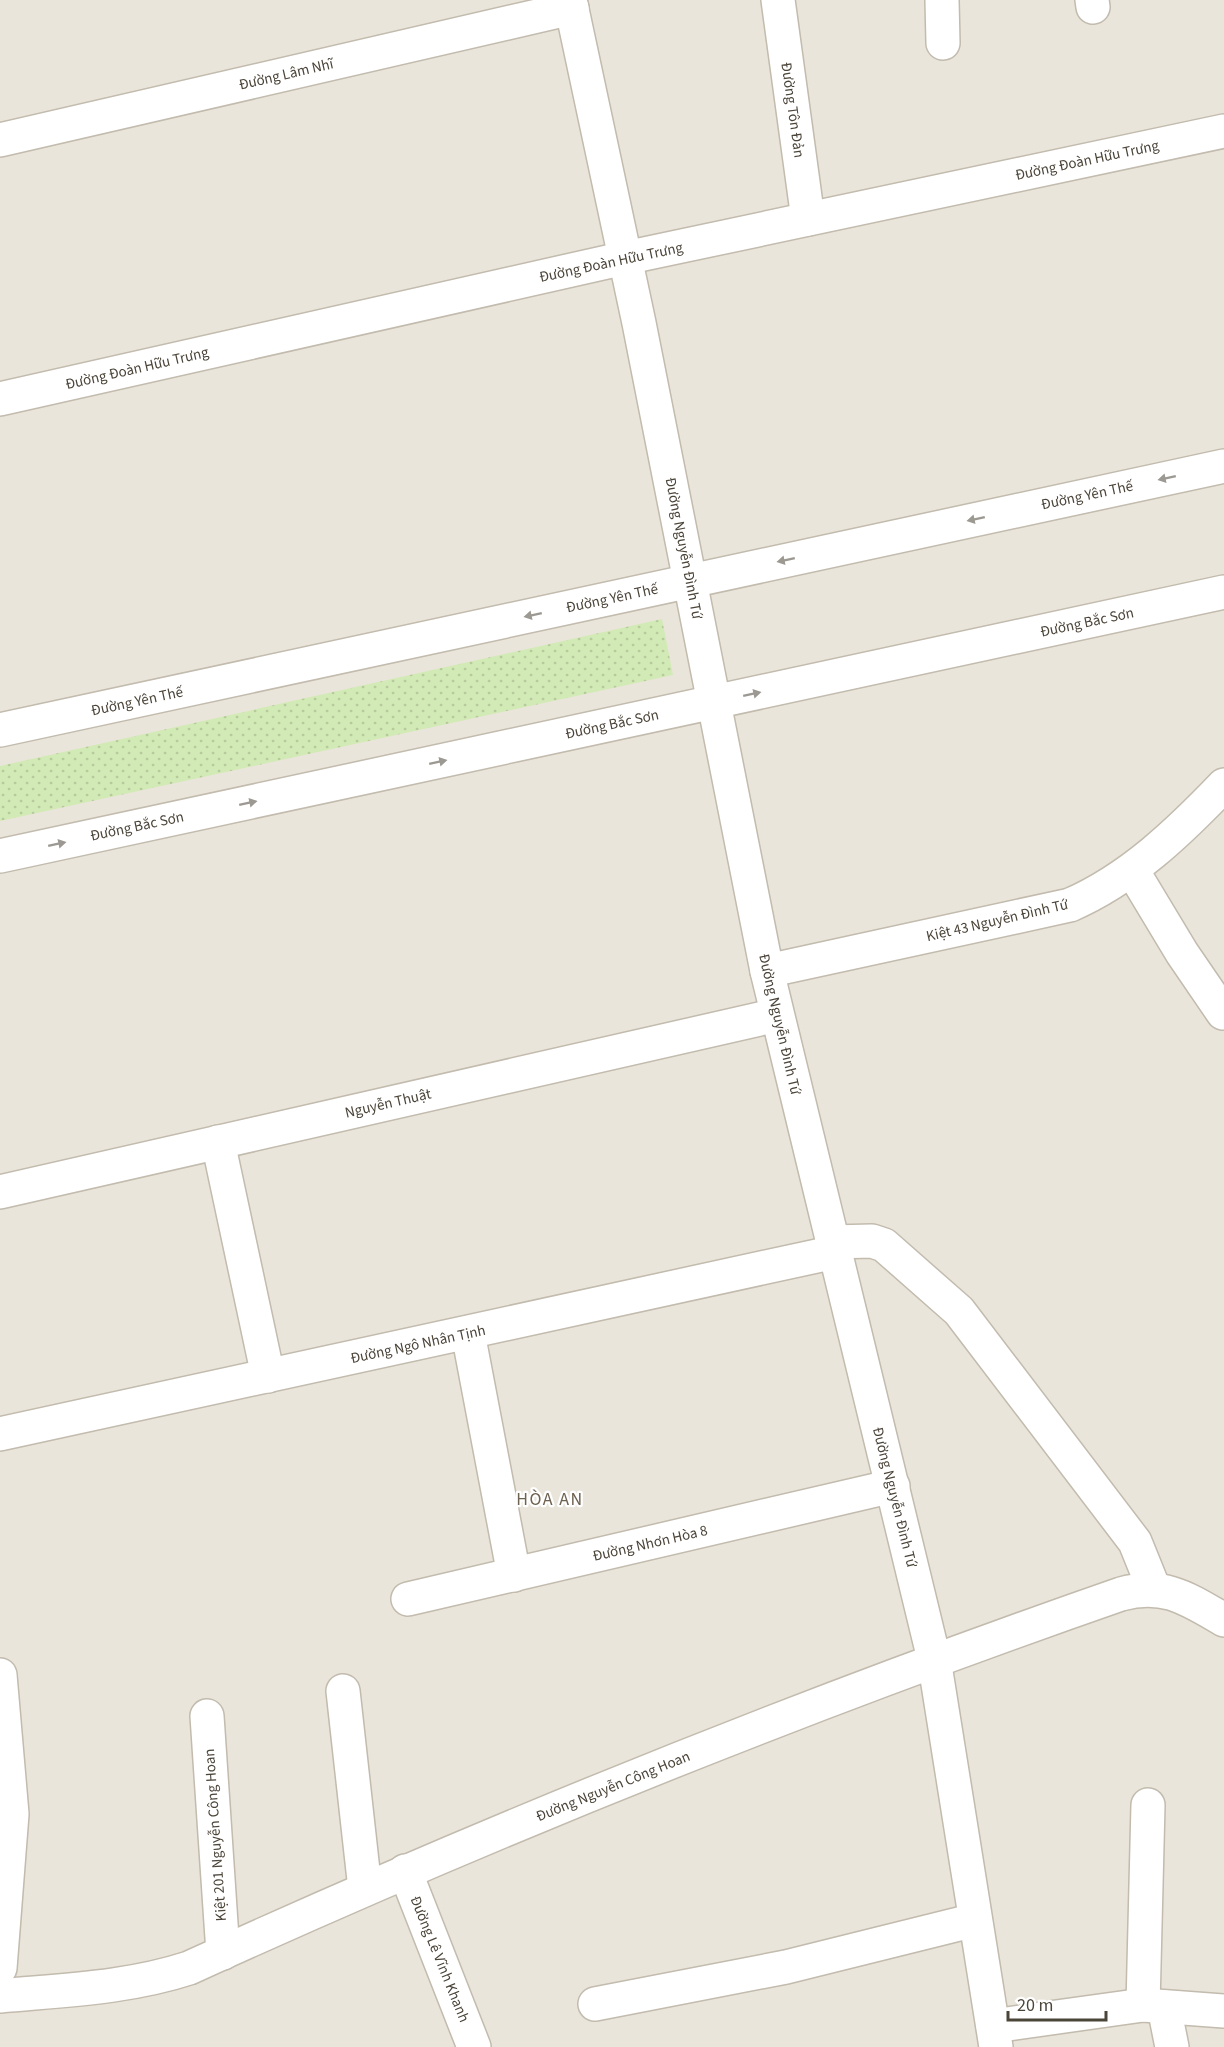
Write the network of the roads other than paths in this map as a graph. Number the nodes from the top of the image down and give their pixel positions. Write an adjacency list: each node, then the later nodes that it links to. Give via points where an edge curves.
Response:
1 (778, 0): 7 (street, Đường Tôn Đản)
2 (942, 0): 4 (street)
3 (571, 4): 6 (street, Đường Lâm Nhĩ); 8 (street, Đường Nguyễn Đình Tứ)
4 (943, 44)
5 (1224, 131): 7 (street, Đường Đoàn Hữu Trưng)
6 (0, 140)
7 (807, 219): 8 (street, Đường Đoàn Hữu Trưng)
8 (625, 258): 9 (street, Đường Đoàn Hữu Trưng); 12 (street, Đường Nguyễn Đình Tứ)
9 (0, 399)
10 (1224, 466): 12 (street, Đường Yên Thế, one-way to 12)
11 (1224, 592): 13 (street, Đường Bắc Sơn, one-way to 11)
12 (692, 594): 13 (street, Đường Nguyễn Đình Tứ); 14 (street, Đường Yên Thế, one-way to 14)
13 (716, 702): 16 (street, Đường Bắc Sơn, one-way to 13); 18 (street, Đường Nguyễn Đình Tứ)
14 (0, 730)
15 (1224, 785): 17 (street, Kiệt 43 Nguyễn Đình Tứ)
16 (0, 856)
17 (1132, 870): 18 (street, Kiệt 43 Nguyễn Đình Tứ, via 1101,891 1070,905); 19 (street)
18 (767, 971): 20 (street, Đường Nguyễn Đình Tứ)
19 (1223, 1013)
20 (777, 1015): 21 (street, Nguyễn Thuật); 23 (street, Đường Nguyễn Đình Tứ)
21 (218, 1142): 22 (street, Nguyễn Thuật); 25 (street)
22 (0, 1192)
23 (834, 1247): 24 (street, Đường Ngô Nhân Tịnh); 27 (street, Đường Nguyễn Đình Tứ); 29 (street, Đường Ngô Nhân Tịnh, via 872,1241 884,1245 959,1311 1135,1542)
24 (468, 1333): 25 (street, Đường Ngô Nhân Tịnh); 28 (street)
25 (268, 1376): 26 (street, Đường Ngô Nhân Tịnh)
26 (0, 1434)
27 (893, 1486): 28 (street, Đường Nhơn Hòa 8); 32 (street, Đường Nguyễn Đình Tứ)
28 (514, 1575): 30 (street, Đường Nhơn Hòa 8)
29 (1154, 1589): 31 (street, Đường Nguyễn Công Hoan); 32 (street, Đường Nguyễn Công Hoan, via 1121,1594)
30 (408, 1599)
31 (1219, 1610)
32 (933, 1659): 38 (street, Đường Nguyễn Công Hoan); 40 (street, Đường Nguyễn Đình Tứ)
33 (0, 1675): 35 (street)
34 (342, 1691): 39 (street)
35 (0, 1697): 42 (street, via 12,1814)
36 (207, 1716): 41 (street, Kiệt 201 Nguyễn Công Hoan)
37 (1148, 1805): 45 (street)
38 (405, 1871): 39 (street, Đường Nguyễn Công Hoan); 48 (street, Đường Lê Vĩnh Khanh)
39 (365, 1888): 41 (street, Đường Nguyễn Công Hoan)
40 (975, 1920): 44 (street, via 786,1967); 47 (street, Đường Nguyễn Đình Tứ)
41 (223, 1953): 43 (street, Đường Nguyễn Công Hoan, via 157,1978)
42 (0, 1968)
43 (0, 1996)
44 (595, 2004)
45 (1154, 2006): 46 (street); 47 (street); 49 (street)
46 (1224, 2011)
47 (995, 2037)
48 (474, 2047)
49 (1172, 2047)

